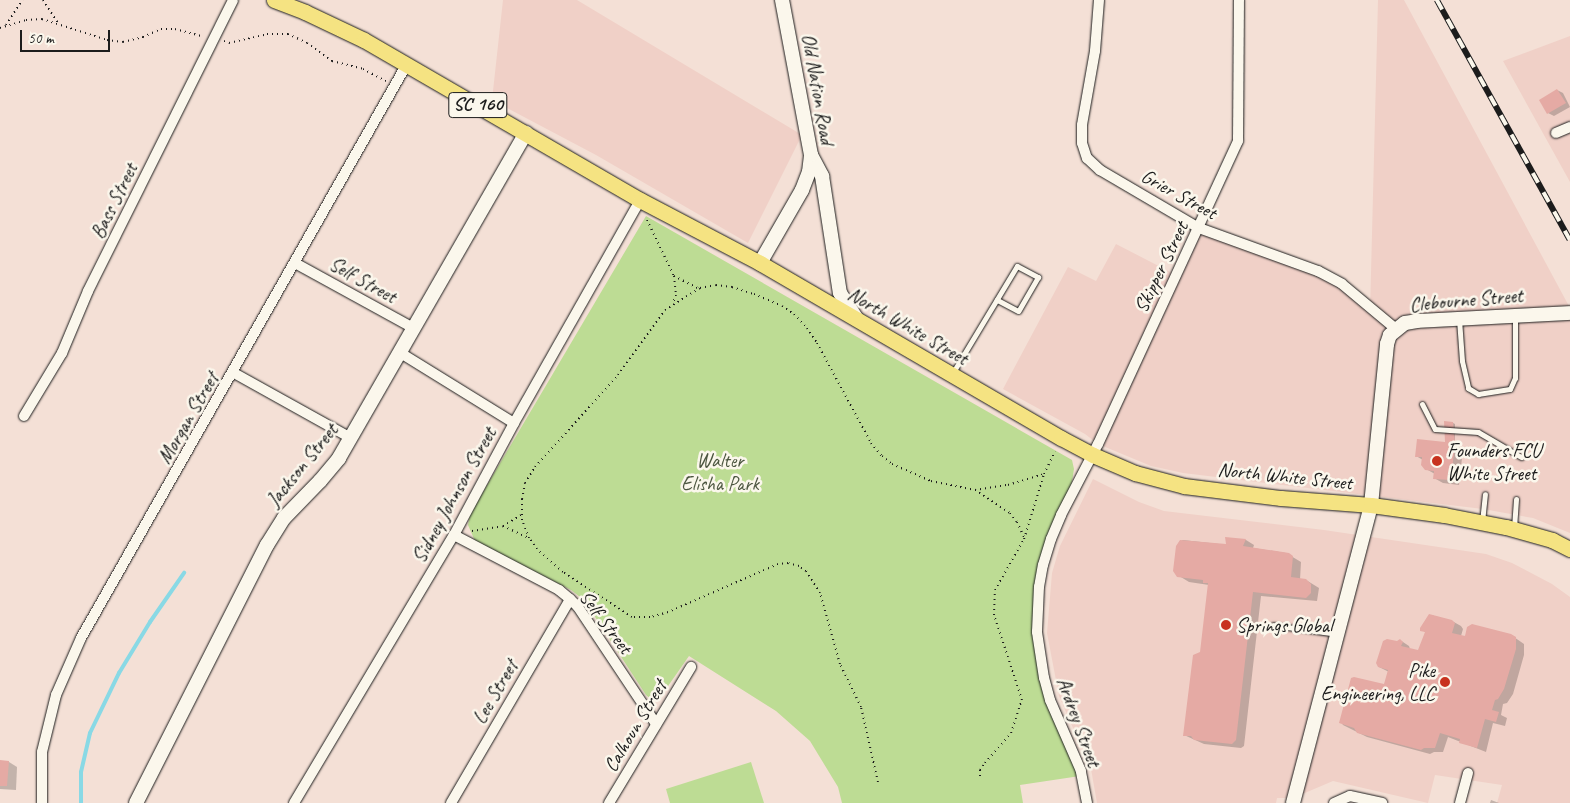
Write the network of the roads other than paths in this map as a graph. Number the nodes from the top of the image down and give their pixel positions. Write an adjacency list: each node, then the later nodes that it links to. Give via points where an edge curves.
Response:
1 (233, 0): 26 (street, Bass Street, via 88,291 62,353)
2 (274, 0): 6 (main road, North White Street / SC 160, via 364,40)
3 (782, 0): 10 (street, Old Nation Road)
4 (1099, 0): 12 (street, Grier Street, via 1095,51 1082,125 1082,143 1087,158 1100,170)
5 (1239, 0): 12 (street, Skipper Street, via 1238,140)
6 (407, 64): 8 (main road, North White Street / SC 160); 13 (street, Morgan Street)
7 (1570, 127): 9 (street)
8 (526, 133): 11 (main road, North White Street / SC 160); 20 (street, Jackson Street)
9 (1556, 133)
10 (811, 155): 14 (street, Old Nation Road, via 802,190); 19 (street, via 822,176 840,292)
11 (640, 200): 14 (main road, North White Street / SC 160); 27 (street, Sidney Johnson Street)
12 (1199, 228): 21 (street, Grier Street, via 1318,271 1342,284); 29 (street, Skipper Street)
13 (296, 263): 20 (street, Self Street); 23 (street, Morgan Street)
14 (760, 263): 19 (main road, North White Street)
15 (997, 300): 15 (lane, via 1017,266 1038,277 1018,311); 24 (lane)
16 (1570, 313): 17 (street, Clebourne Street)
17 (1515, 316): 18 (street, Clebourne Street); 18 (lane, via 1514,378 1510,389 1478,394 1468,388)
18 (1459, 319): 21 (street, Clebourne Street, via 1416,321)
19 (858, 320): 24 (main road, North White Street)
20 (413, 328): 22 (street, Jackson Street)
21 (1396, 329): 33 (street, Clebourne Street, via 1387,344)
22 (399, 352): 27 (street); 28 (street, Jackson Street)
23 (234, 373): 28 (street); 44 (street, Morgan Street, via 78,646 56,695 42,752)
24 (952, 374): 29 (main road, North White Street)
25 (1422, 404): 30 (lane, via 1435,429 1478,432)
26 (24, 416)
27 (514, 422): 36 (street, Sidney Johnson Street)
28 (352, 438): 45 (street, Jackson Street, via 320,481 284,518 266,545)
29 (1093, 455): 33 (main road, North White Street, via 1152,479 1184,486); 49 (street, Ardrey Street, via 1050,539 1039,587 1037,615 1040,656 1050,700 1081,772)
30 (1521, 457)
31 (1485, 494): 34 (lane)
32 (1516, 499): 35 (lane)
33 (1372, 505): 34 (main road, North White Street); 40 (street, Clebourne Street)
34 (1482, 522): 35 (main road, North White Street)
35 (1514, 529): 37 (main road, North White Street)
36 (454, 535): 38 (street, Self Street, via 559,590); 46 (street, Sidney Johnson Street)
37 (1570, 549)
38 (570, 599): 42 (street, Self Street); 47 (street, Lee Street)
39 (1273, 625): 40 (lane)
40 (1337, 634): 50 (street, Clebourne Street)
41 (691, 667): 42 (street, Calhoun Street)
42 (656, 724): 48 (street, Calhoun Street)
43 (1468, 774): 53 (street)
44 (42, 803)
45 (136, 803)
46 (294, 803)
47 (451, 803)
48 (609, 803)
49 (1086, 803)
50 (1293, 803)
51 (1334, 803): 52 (street, via 1350,796)
52 (1382, 803)
53 (1460, 803)

